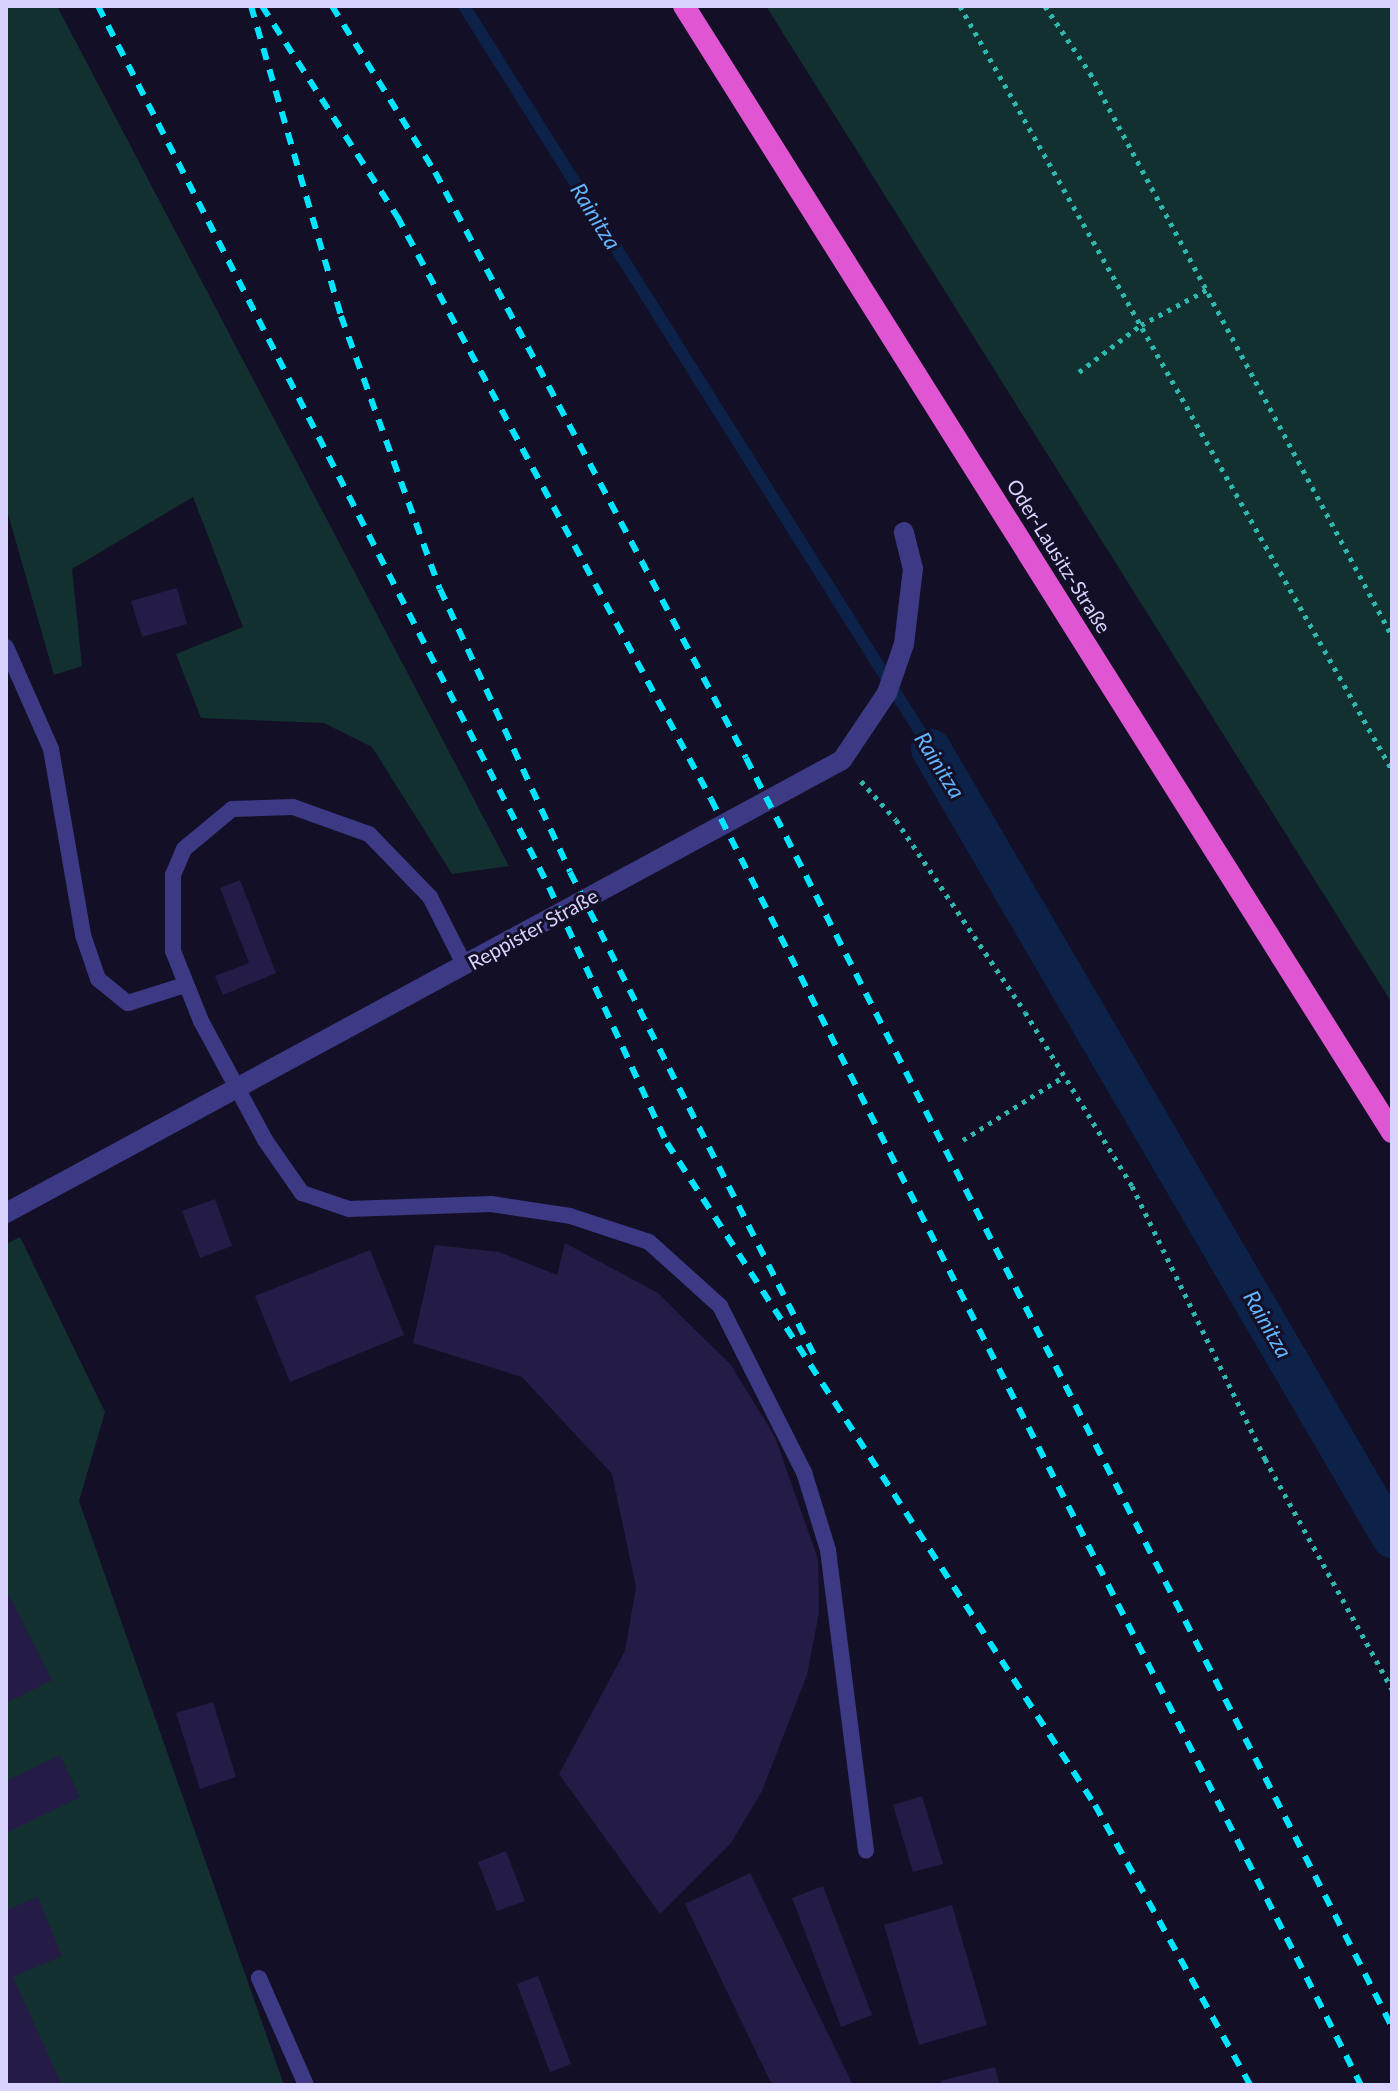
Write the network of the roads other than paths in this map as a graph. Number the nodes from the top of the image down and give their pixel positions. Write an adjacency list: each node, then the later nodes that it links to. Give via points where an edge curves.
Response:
1 (684, 6): 6 (highway, Oder-Lausitz-Straße)
2 (904, 532): 4 (street, Reppister Straße, via 913,569 904,644 863,735 842,760)
3 (6, 647): 5 (lane, via 51,749 83,935 98,979 128,1003)
4 (465, 966): 5 (lane, via 430,897 391,849 332,818 259,805 207,822 184,849 170,914); 7 (street, Reppister Straße)
5 (185, 985): 8 (lane, bridge, via 265,1140 302,1193 349,1209 491,1204 570,1216 649,1242 720,1306 804,1472 828,1550)
6 (1392, 1132)
7 (6, 1213)
8 (866, 1851)
9 (259, 1978): 10 (lane)
10 (306, 2085)

